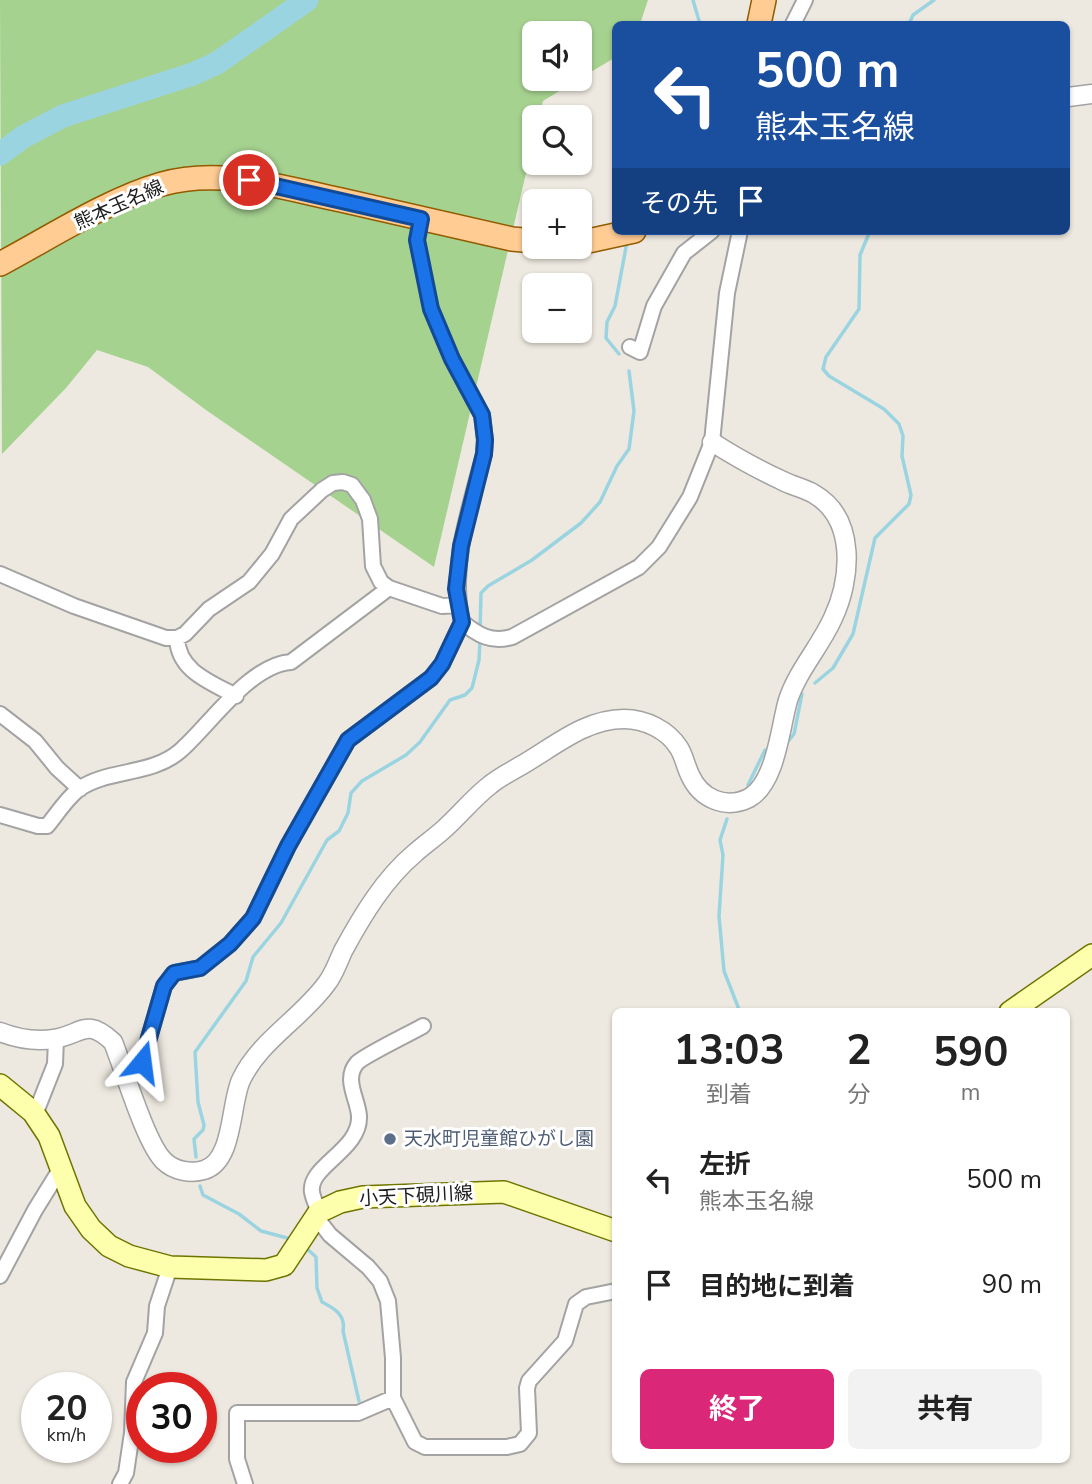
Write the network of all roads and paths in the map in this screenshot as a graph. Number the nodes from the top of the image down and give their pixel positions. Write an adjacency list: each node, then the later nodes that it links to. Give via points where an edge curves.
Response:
1 (764, 0): 3 (main road)
2 (805, 0): 4 (street)
3 (760, 21)
4 (794, 21)
5 (1092, 94): 6 (street)
6 (1070, 97)
7 (421, 219): 11 (main road, 熊本玉名線); 13 (main road, 熊本玉名線, via 249,180 198,178 164,183 129,197); 18 (street, via 417,240 431,309 482,415 485,440 461,546)
8 (617, 235): 12 (main road)
9 (707, 235): 14 (street, via 684,253 654,306 640,352)
10 (739, 235): 15 (street, via 723,320)
11 (522, 240)
12 (592, 241)
13 (0, 264)
14 (630, 347)
15 (712, 442): 19 (street, via 690,497 659,547 639,567 512,637 500,640 479,635); 30 (street, via 816,495 843,528 847,552 835,616 799,672 761,789 733,803 716,802 699,791 679,749 665,732 624,719 595,723 493,782 394,872 326,985 248,1067 237,1090 228,1137 211,1168 183,1171 166,1163 153,1147)
16 (0, 574): 20 (street, via 74,606)
17 (389, 588): 18 (street, via 442,606); 20 (street, via 374,571 370,519 363,500 352,485 333,483 291,519 272,554 248,582); 21 (street, via 291,662 262,672)
18 (458, 605): 19 (street)
19 (462, 622): 30 (street, via 431,678 348,740 253,918 200,968 174,973 164,986 142,1062)
20 (177, 638): 21 (street, via 177,652 187,665)
21 (236, 696): 23 (street, via 179,752 160,764)
22 (0, 714): 23 (street, via 36,741)
23 (80, 789): 24 (street, via 47,826)
24 (0, 815)
25 (1092, 955): 26 (main road)
26 (1016, 1008)
27 (423, 1026): 34 (street, via 357,1063 351,1077 359,1116 356,1132 316,1177 312,1192)
28 (0, 1032): 29 (street, via 19,1039)
29 (57, 1039): 30 (street, via 90,1028 100,1030 113,1042); 32 (street, via 55,1064)
30 (125, 1073)
31 (0, 1085): 32 (main road)
32 (33, 1112): 33 (main road, via 49,1136)
33 (61, 1168): 36 (main road, via 75,1206 109,1246); 37 (street)
34 (318, 1215): 35 (main road, 小天下硯川線, via 340,1202 363,1197 504,1192); 36 (main road, via 284,1265 266,1270); 39 (street, via 330,1235 380,1281 388,1301)
35 (612, 1229)
36 (170, 1266): 40 (street, via 157,1306 156,1333 134,1382 132,1433)
37 (0, 1276)
38 (612, 1292): 39 (street, via 576,1304 565,1341 528,1381 529,1433 520,1444 425,1447 415,1442)
39 (393, 1398): 41 (street, via 359,1413 237,1413 237,1459)
40 (120, 1484)
41 (245, 1484)

